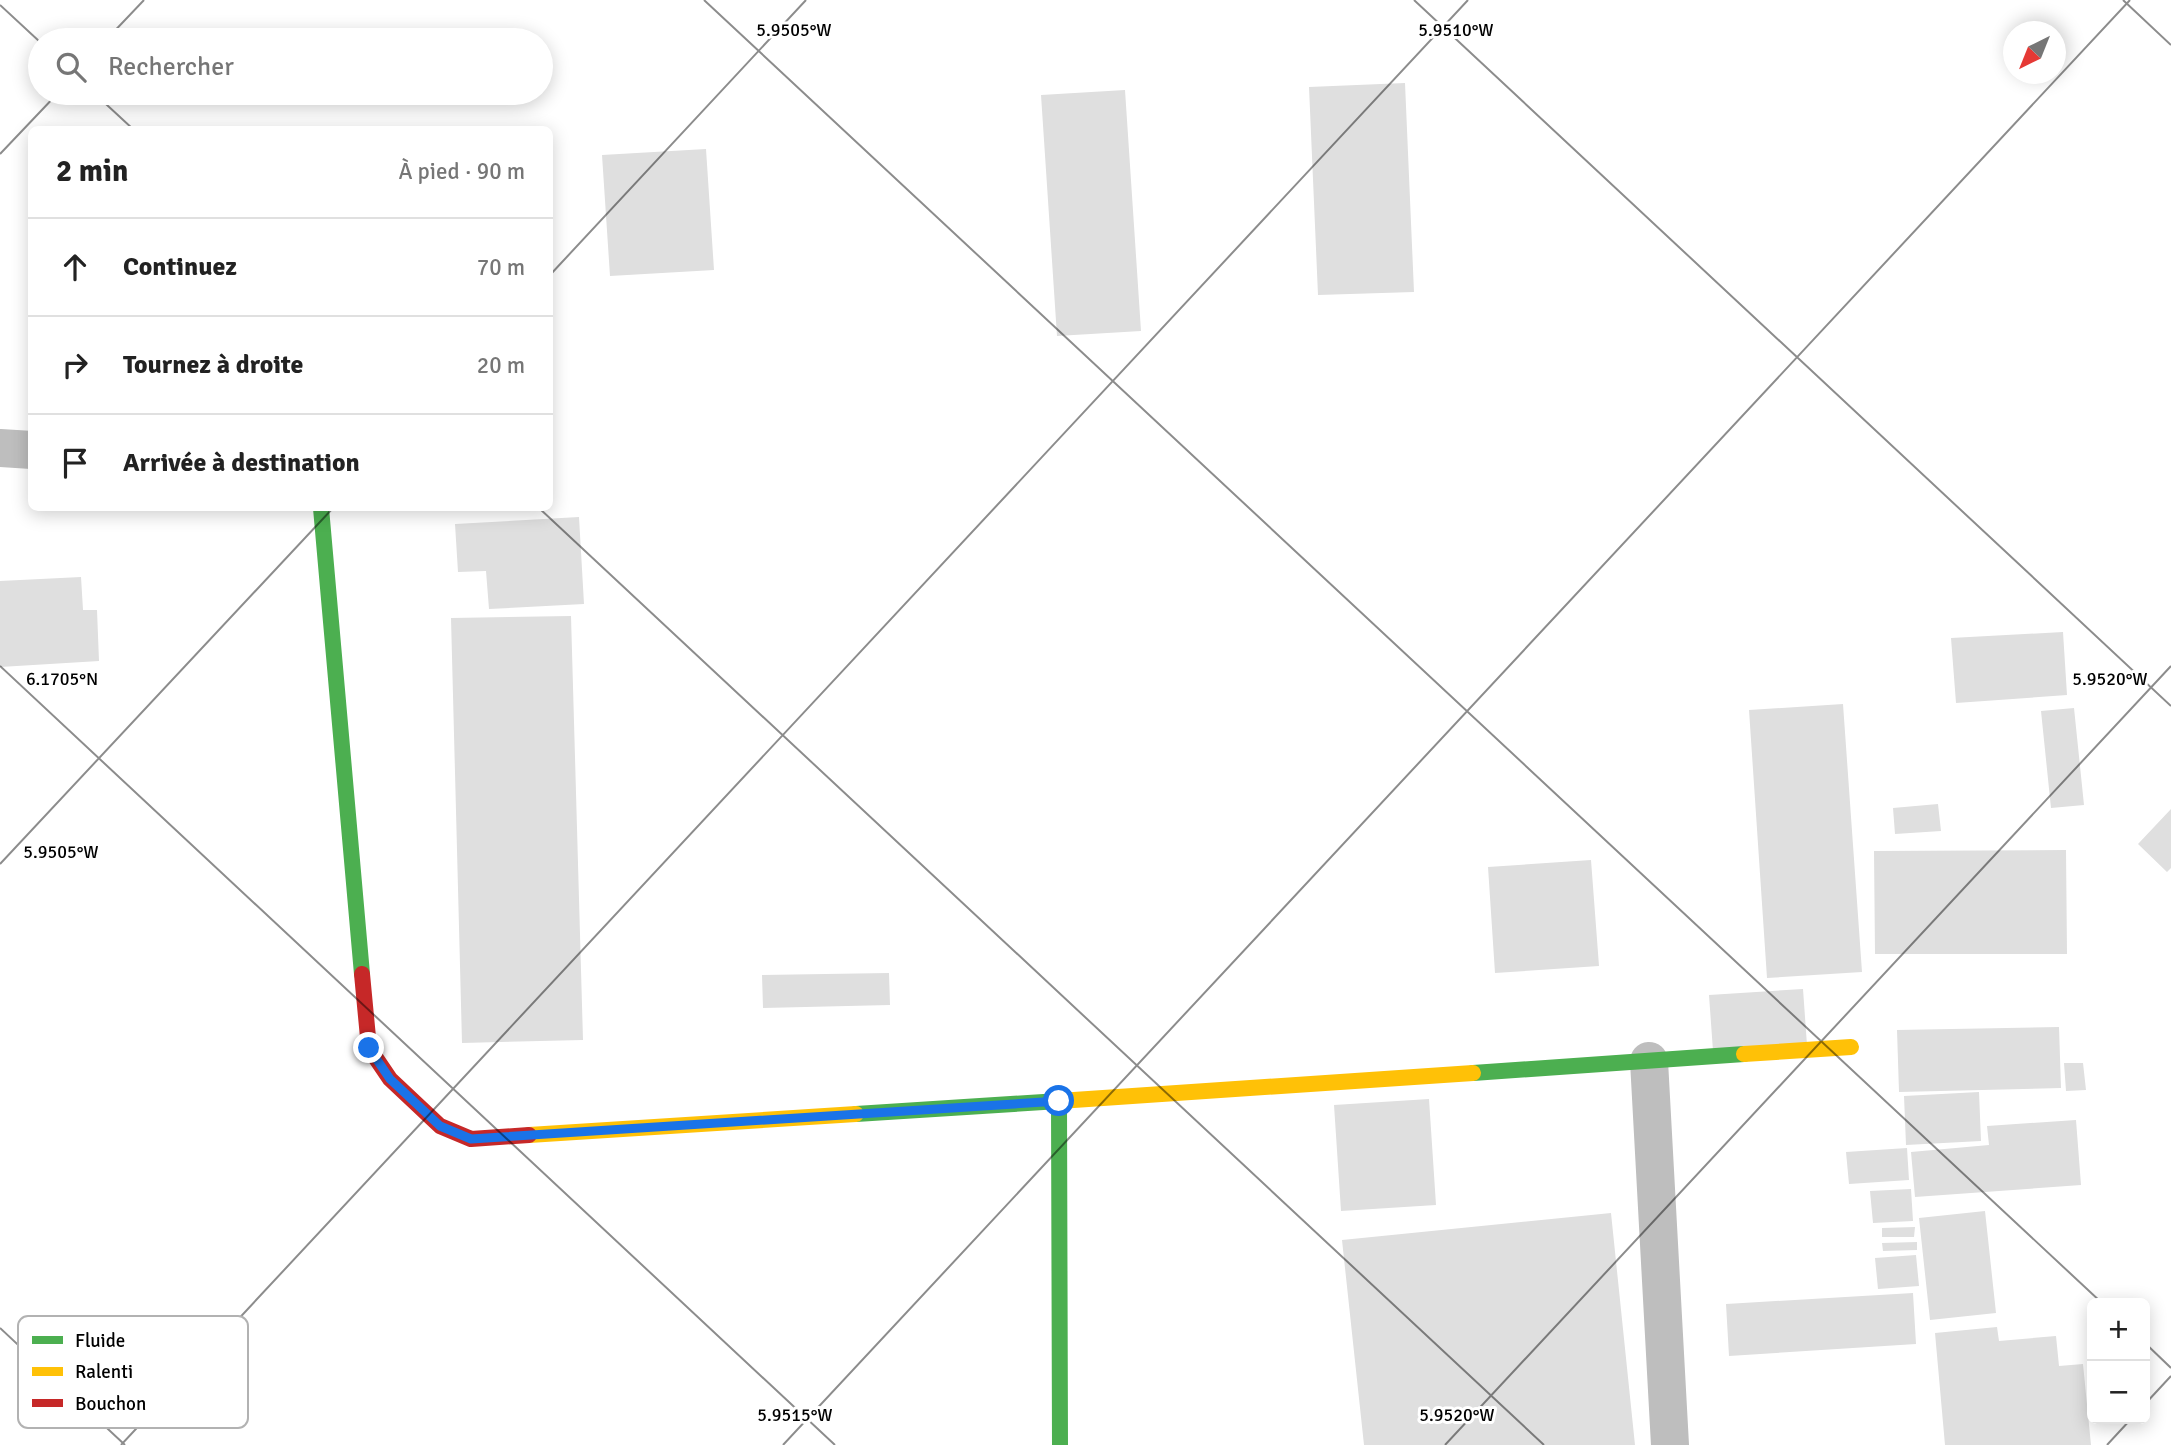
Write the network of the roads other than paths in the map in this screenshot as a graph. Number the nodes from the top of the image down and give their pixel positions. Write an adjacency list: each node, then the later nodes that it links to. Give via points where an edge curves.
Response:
1 (0, 448): 2 (street)
2 (28, 450)
3 (321, 511): 6 (street, via 369,1048 390,1079 440,1126 471,1139)
4 (1851, 1047): 5 (street)
5 (1649, 1061): 6 (street); 8 (street)
6 (1059, 1101): 7 (street)
7 (1060, 1445)
8 (1671, 1445)

